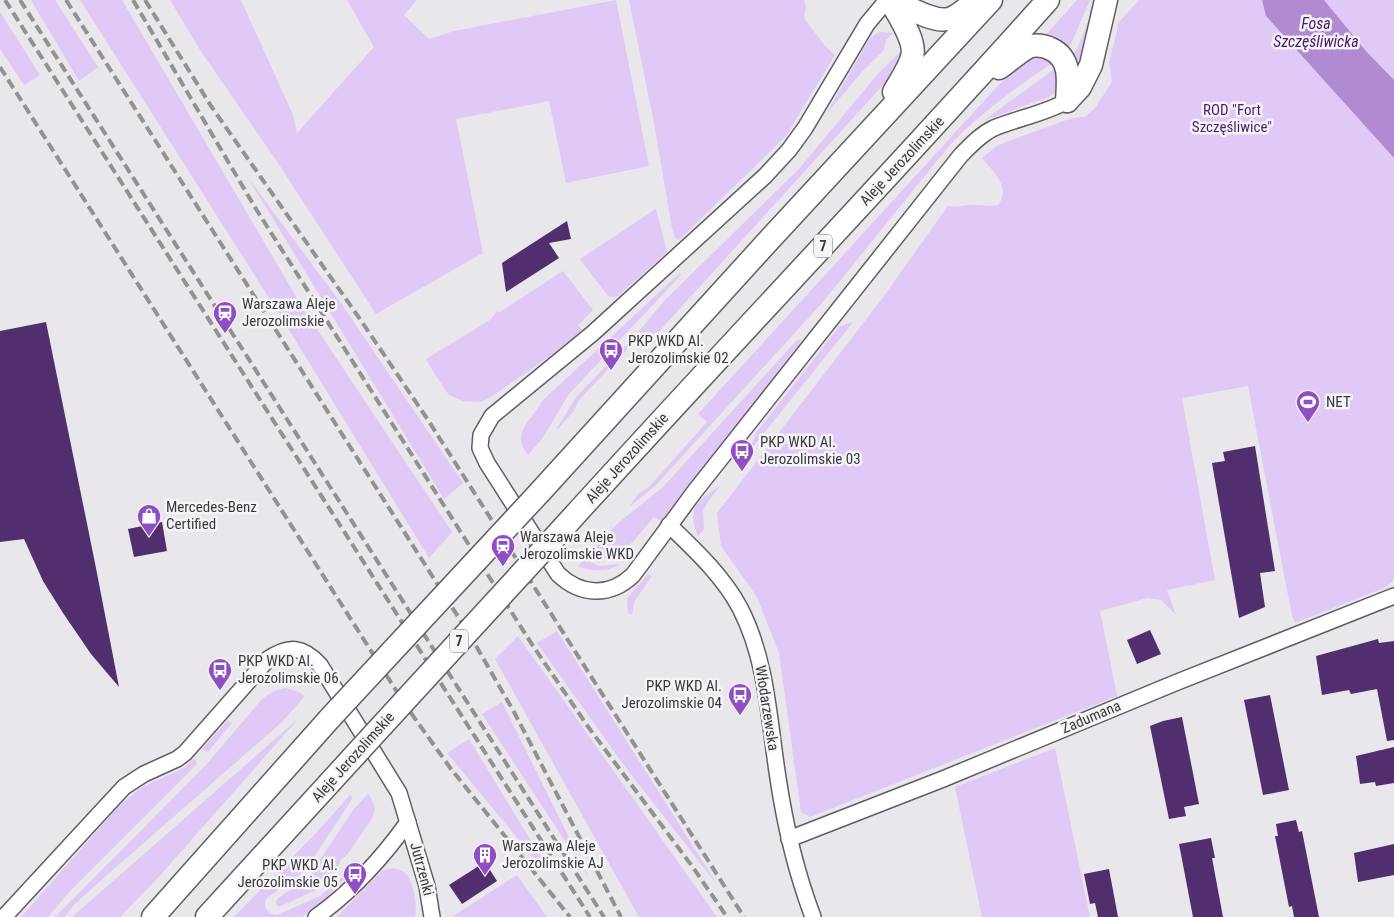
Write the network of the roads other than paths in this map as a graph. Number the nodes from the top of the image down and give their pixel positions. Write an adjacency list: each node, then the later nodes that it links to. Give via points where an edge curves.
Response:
1 (890, 0): 2 (main road, via 929,17 945,20 953,18); 8 (main road, via 910,37 914,52); 9 (street, via 867,24 806,128 771,169 594,333 498,411 482,430 480,448 487,463 558,574 571,585 596,591 620,585 639,569)
2 (977, 0)
3 (991, 0): 8 (main road)
4 (1048, 0): 6 (main road, Aleje Jerozolimskie / 7)
5 (1106, 0): 7 (main road, via 1091,66 1080,87)
6 (964, 94): 7 (main road, via 1030,46 1043,46 1054,50 1067,67); 15 (main road, Aleje Jerozolimskie / 7, bridge)
7 (1067, 101): 9 (street, via 993,129 961,155)
8 (878, 122): 14 (main road, bridge, via 331,717)
9 (669, 525): 12 (street, Włodarzewska, via 722,580 740,608 753,638 765,687)
10 (1394, 596): 12 (street, Zadumana)
11 (408, 822): 13 (street, Jutrzenki, via 393,781 320,665 310,655 289,649 268,659 185,754 124,787); 16 (street, via 365,873); 17 (street, Jutrzenki, via 427,886)
12 (788, 839): 18 (street, Włodarzewska)
13 (4, 917)
14 (153, 917)
15 (207, 917)
16 (316, 917)
17 (432, 917)
18 (812, 917)

